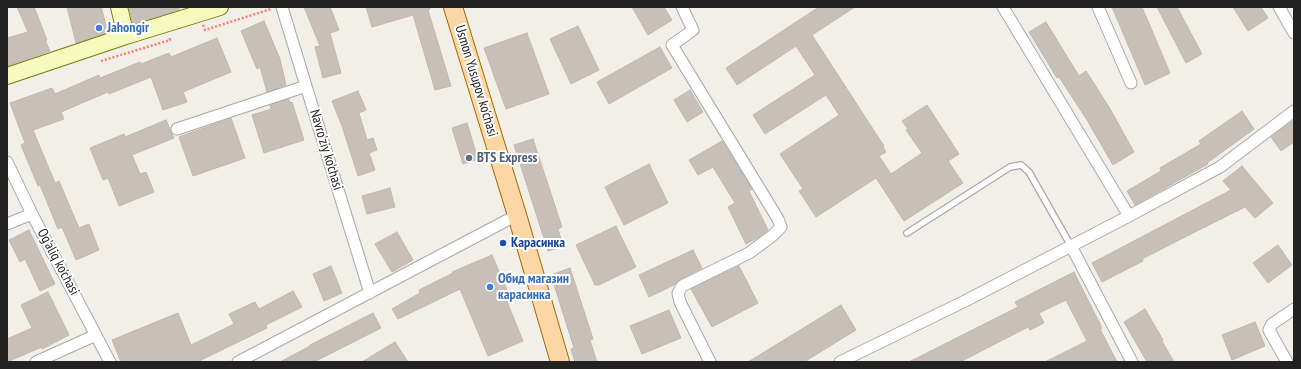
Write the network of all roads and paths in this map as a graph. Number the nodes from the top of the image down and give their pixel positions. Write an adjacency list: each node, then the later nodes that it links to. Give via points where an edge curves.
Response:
1 (119, 7): 12 (street)
2 (220, 7): 10 (street)
3 (277, 7): 10 (path, via 205,30)
4 (282, 7): 15 (street, Navro'ziy ko'chasi)
5 (452, 7): 20 (main road, Usmon Yusupov ko'chasi)
6 (682, 7): 32 (street, via 693,30 672,45 781,227 749,253 682,286 678,293)
7 (1003, 7): 21 (street)
8 (1098, 7): 14 (street)
9 (1279, 7): 11 (street)
10 (199, 13): 12 (street)
11 (1294, 33)
12 (126, 36): 13 (street)
13 (7, 76)
14 (1131, 83)
15 (306, 86): 17 (street); 25 (street, Navro'ziy ko'chasi)
16 (1294, 111): 21 (street, via 1220,167)
17 (177, 129)
18 (7, 162): 19 (street, Og'aliq ko'chasi)
19 (32, 214): 22 (street); 27 (street, Og'aliq ko'chasi)
20 (517, 215): 25 (street); 31 (main road, Usmon Yusupov ko'chasi)
21 (1129, 216): 24 (street)
22 (7, 224)
23 (907, 233): 24 (lane, via 1010,167 1021,165 1030,172)
24 (1071, 246): 33 (street); 34 (street)
25 (370, 293): 30 (street)
26 (1294, 309): 35 (street, via 1272,324 1269,330)
27 (96, 335): 28 (street); 29 (street, Og'aliq ko'chasi)
28 (36, 362)
29 (110, 362)
30 (238, 362)
31 (560, 362)
32 (710, 362)
33 (840, 362)
34 (1132, 362)
35 (1287, 362)

